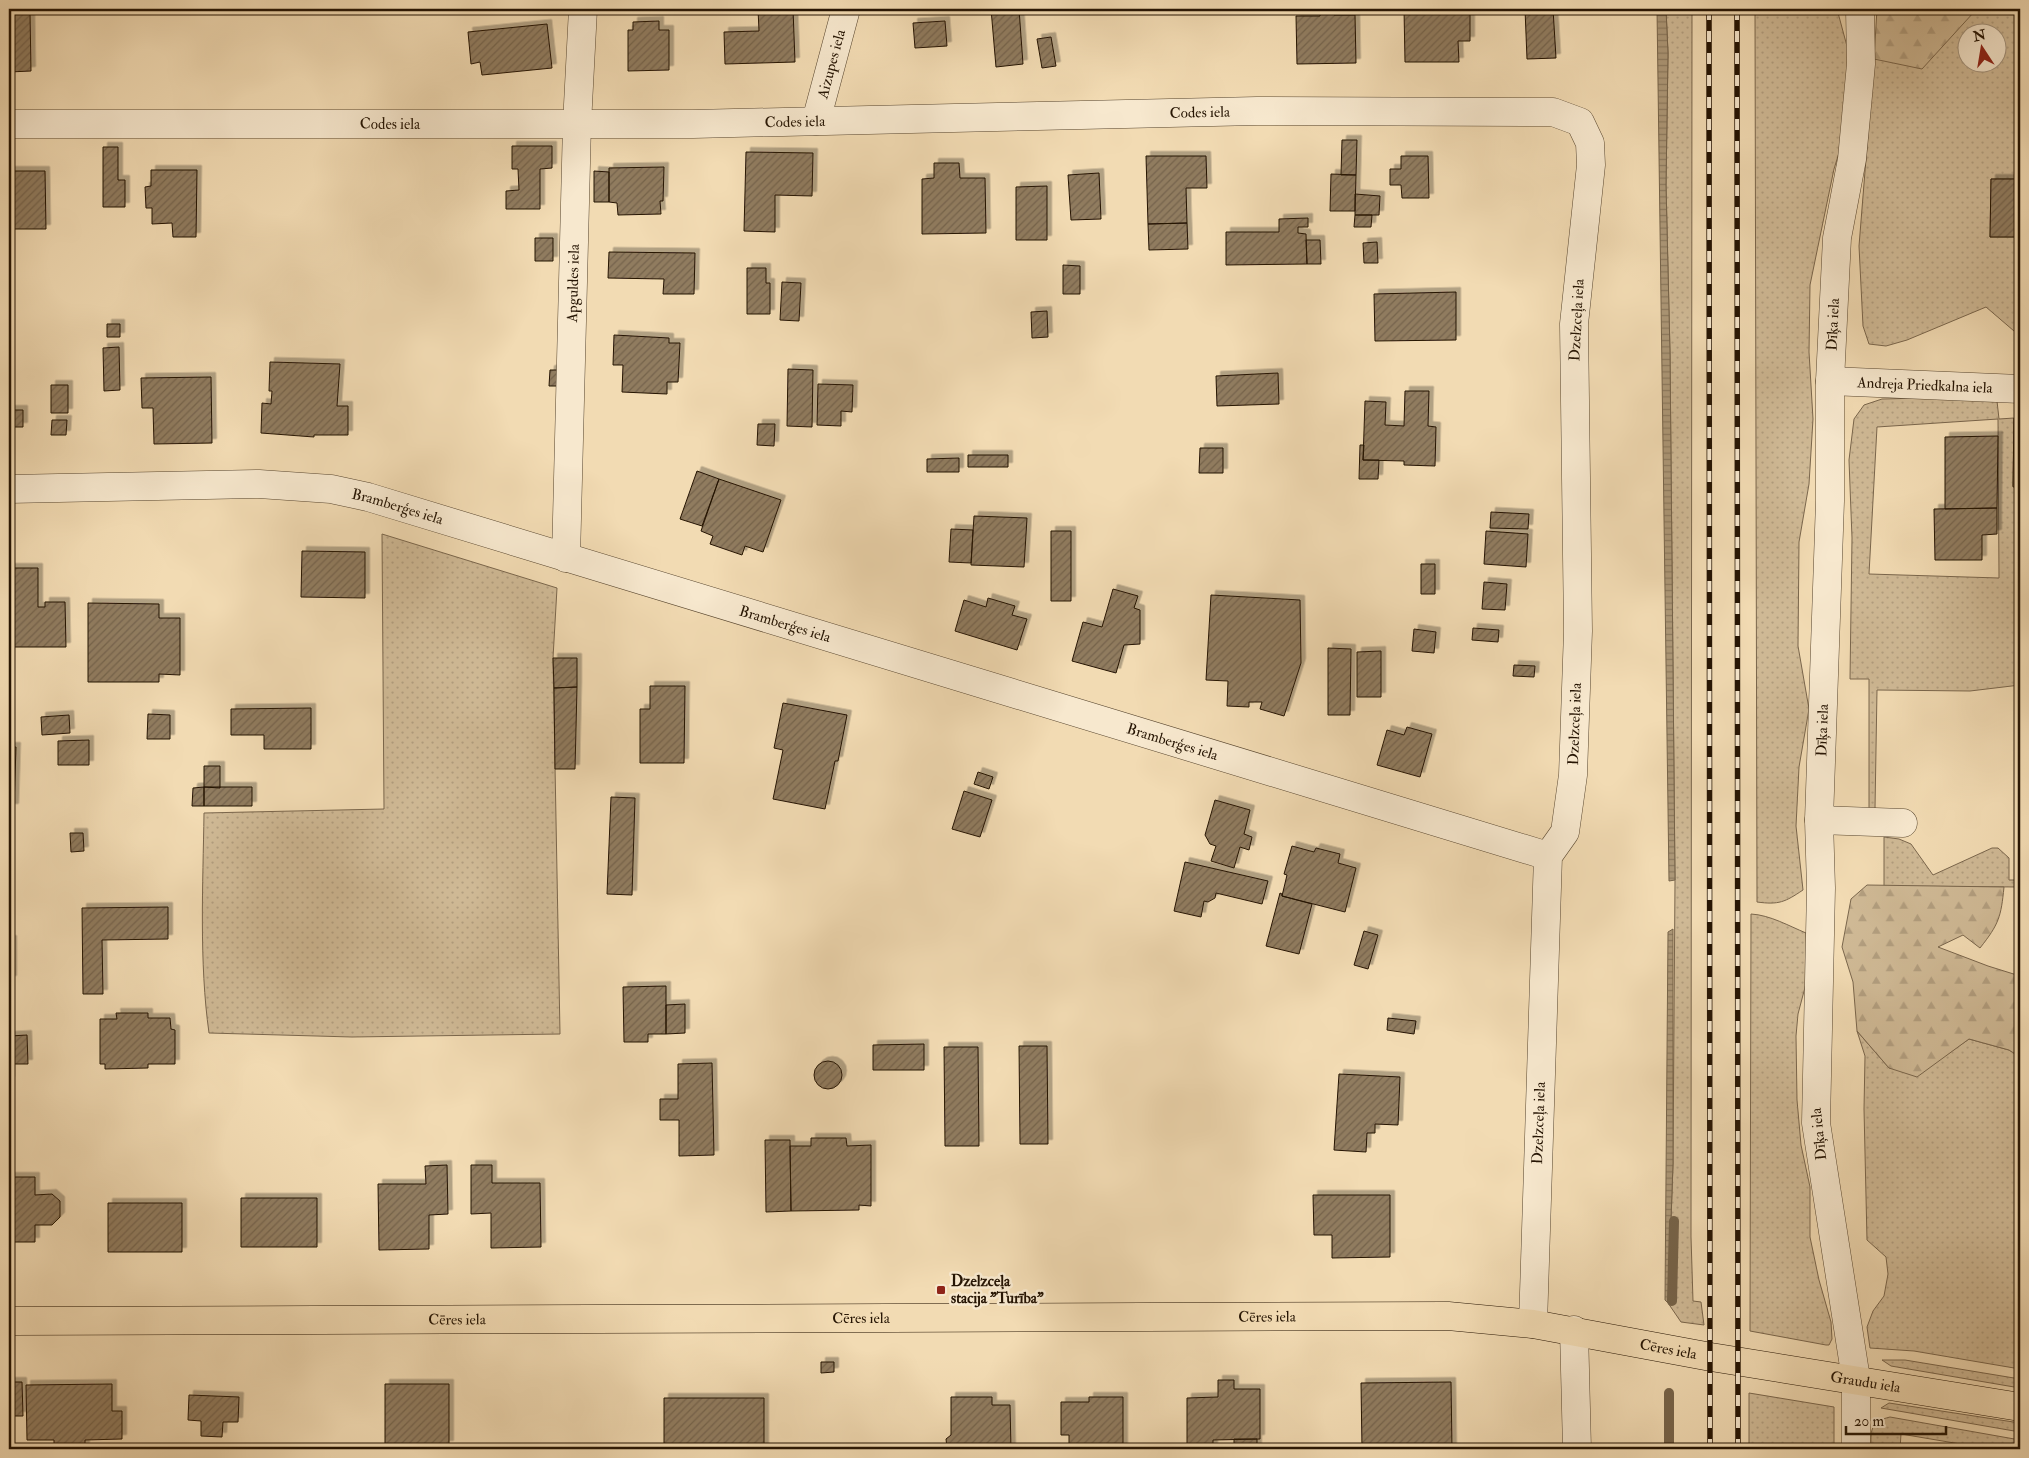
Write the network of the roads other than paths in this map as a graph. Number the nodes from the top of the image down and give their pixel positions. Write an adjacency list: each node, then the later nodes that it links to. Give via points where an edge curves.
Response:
1 (583, 9): 7 (street, Apguldes iela)
2 (846, 9): 4 (street, Aizupes iela)
3 (1860, 9): 8 (street, Dīķa iela, via 1861,64 1852,159 1837,238)
4 (816, 121): 5 (street, Codes iela, via 1266,112 1553,112); 7 (street, Codes iela)
5 (1580, 122): 14 (street, Dzelzceļa iela, via 1590,143 1591,166 1574,324 1578,631 1573,775 1565,832)
6 (9, 124): 7 (street, Codes iela)
7 (577, 124): 11 (street, Apguldes iela)
8 (1830, 382): 9 (street, Andreja Priedkalna iela); 12 (street, Dīķa iela, via 1830,501)
9 (2020, 389)
10 (9, 488): 11 (street, Bramberģes iela, via 224,484 332,489 368,497)
11 (566, 558): 14 (street, Bramberģes iela)
12 (1819, 820): 13 (street); 19 (street, Dīķa iela, via 1821,888 1816,1123)
13 (1903, 823)
14 (1548, 856): 16 (street, Dzelzceļa iela)
15 (9, 1321): 16 (main road, Cēres iela, via 1448,1316)
16 (1533, 1324): 17 (main road, Cēres iela)
17 (1574, 1330): 18 (main road, Cēres iela); 21 (street)
18 (1711, 1357): 19 (main road, Graudu iela)
19 (1856, 1379): 20 (main road, Graudu iela); 22 (street, Dīķa iela)
20 (2020, 1407)
21 (1577, 1449)
22 (1856, 1449)

